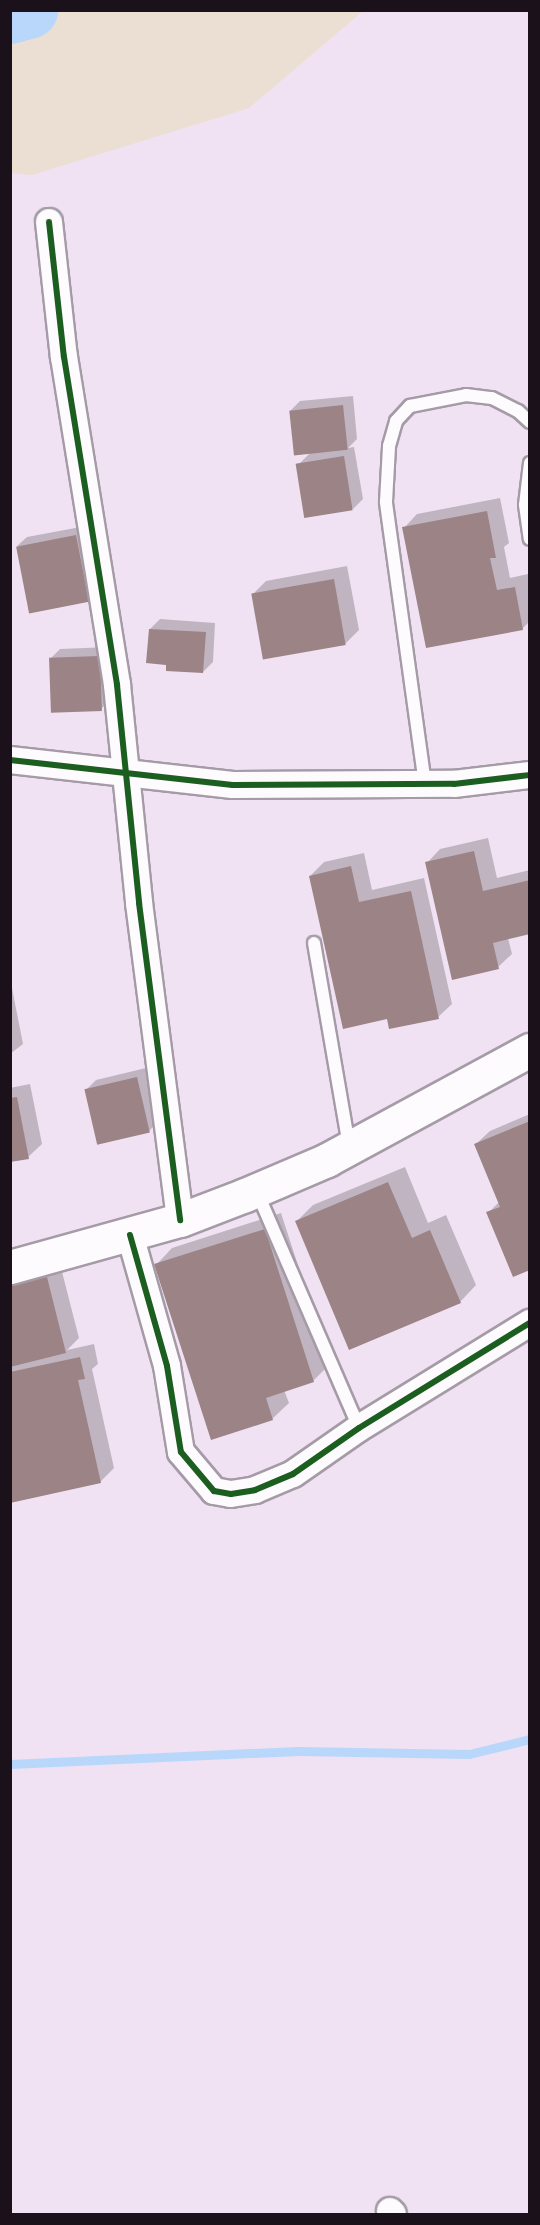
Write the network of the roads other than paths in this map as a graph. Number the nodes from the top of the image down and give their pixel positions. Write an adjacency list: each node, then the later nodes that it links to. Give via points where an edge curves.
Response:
1 (49, 222): 6 (street, via 68,380 108,610)
2 (530, 422): 8 (lane, via 492,398 466,395 410,406 396,421 388,446 386,502)
3 (530, 463): 4 (lane, via 525,505)
4 (530, 539)
5 (10, 760): 6 (street)
6 (127, 775): 8 (street, via 233,785); 13 (street)
7 (530, 775): 8 (street)
8 (426, 784)
9 (314, 943): 11 (lane)
10 (530, 1050): 11 (main road)
11 (349, 1148): 12 (main road)
12 (256, 1190): 13 (main road); 17 (lane)
13 (180, 1220): 14 (main road)
14 (130, 1235): 15 (main road); 17 (street, via 167,1366 181,1452 214,1491 231,1494 255,1490 293,1474)
15 (10, 1267)
16 (530, 1323): 17 (street)
17 (359, 1428)

